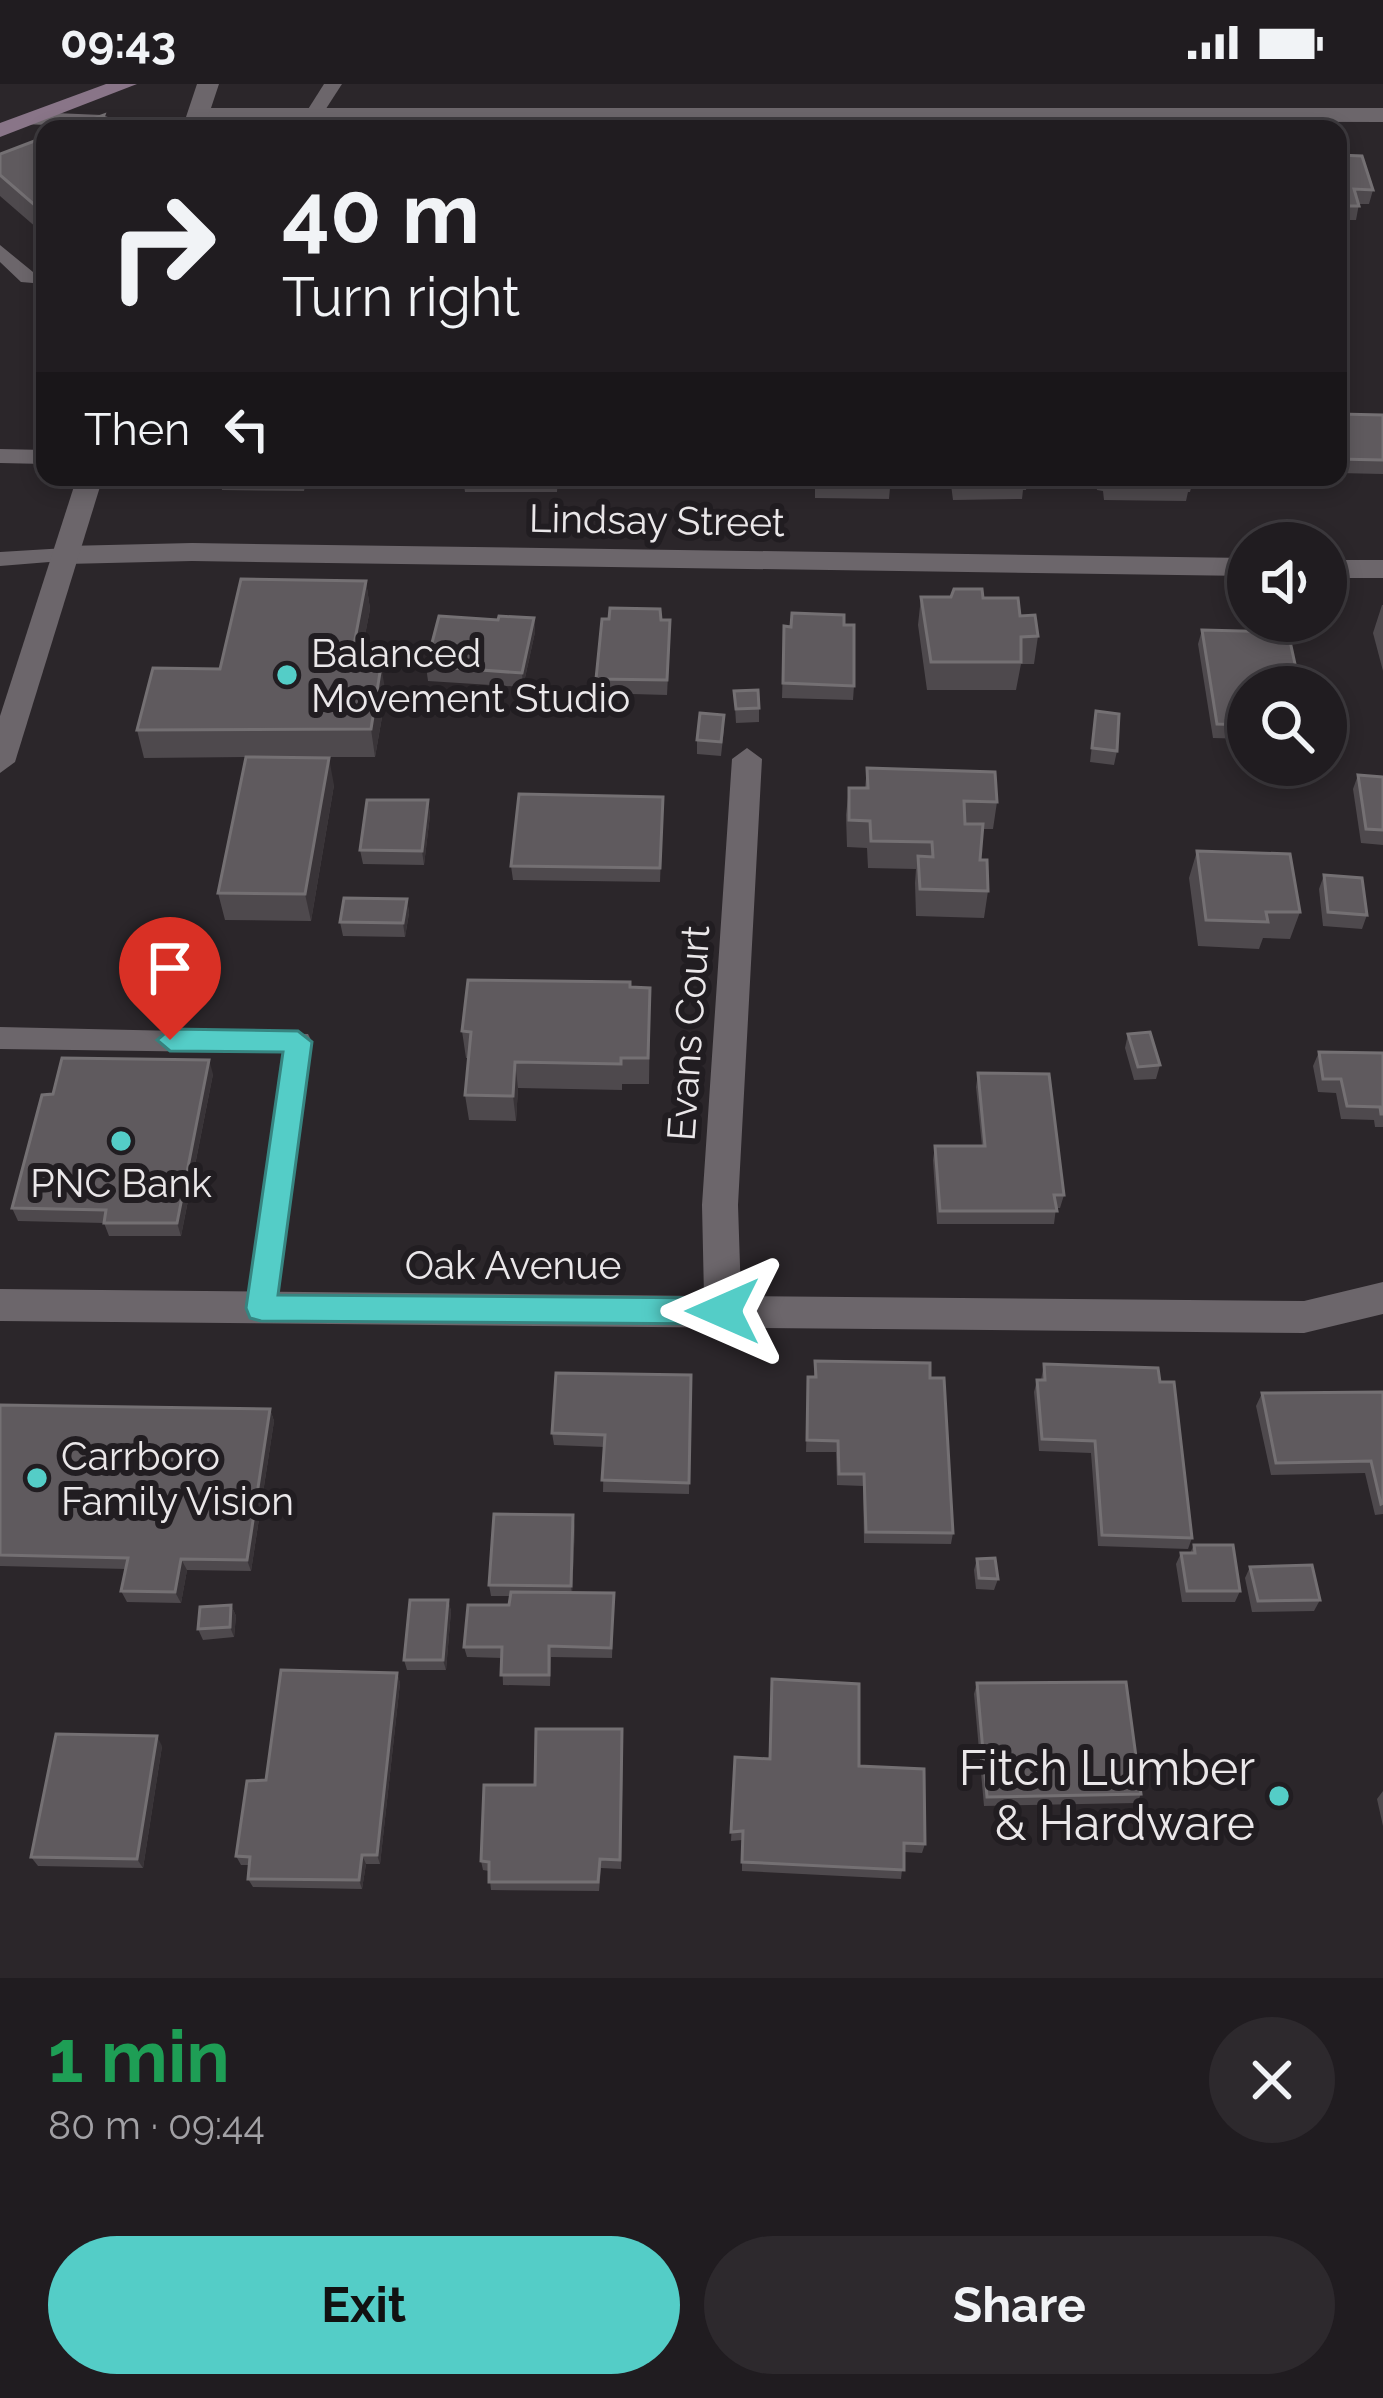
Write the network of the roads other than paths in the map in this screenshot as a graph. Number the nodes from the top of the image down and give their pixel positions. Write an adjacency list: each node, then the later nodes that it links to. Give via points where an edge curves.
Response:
1 (126, 84): 6 (main road)
2 (208, 84): 8 (street)
3 (333, 84): 4 (lane)
4 (314, 115): 5 (street); 9 (street)
5 (1383, 116)
6 (31, 118): 7 (street); 10 (main road)
7 (66, 120)
8 (197, 120)
9 (230, 120)
10 (0, 130)
11 (0, 250): 12 (lane)
12 (36, 278)
13 (0, 456): 14 (lane)
14 (36, 458)
15 (87, 486): 16 (street)
16 (66, 555): 17 (lane); 18 (street, Lindsay Street); 22 (street)
17 (0, 559)
18 (1227, 567)
19 (1347, 568): 20 (street)
20 (1383, 569)
21 (747, 760): 27 (street, Evans Court, via 720,1204)
22 (0, 762)
23 (0, 1038): 26 (lane, via 298,1042)
24 (1383, 1298): 27 (street, Oak Avenue, via 1304,1317)
25 (0, 1305): 26 (street, Oak Avenue)
26 (261, 1308): 27 (street, Oak Avenue)
27 (723, 1311)

